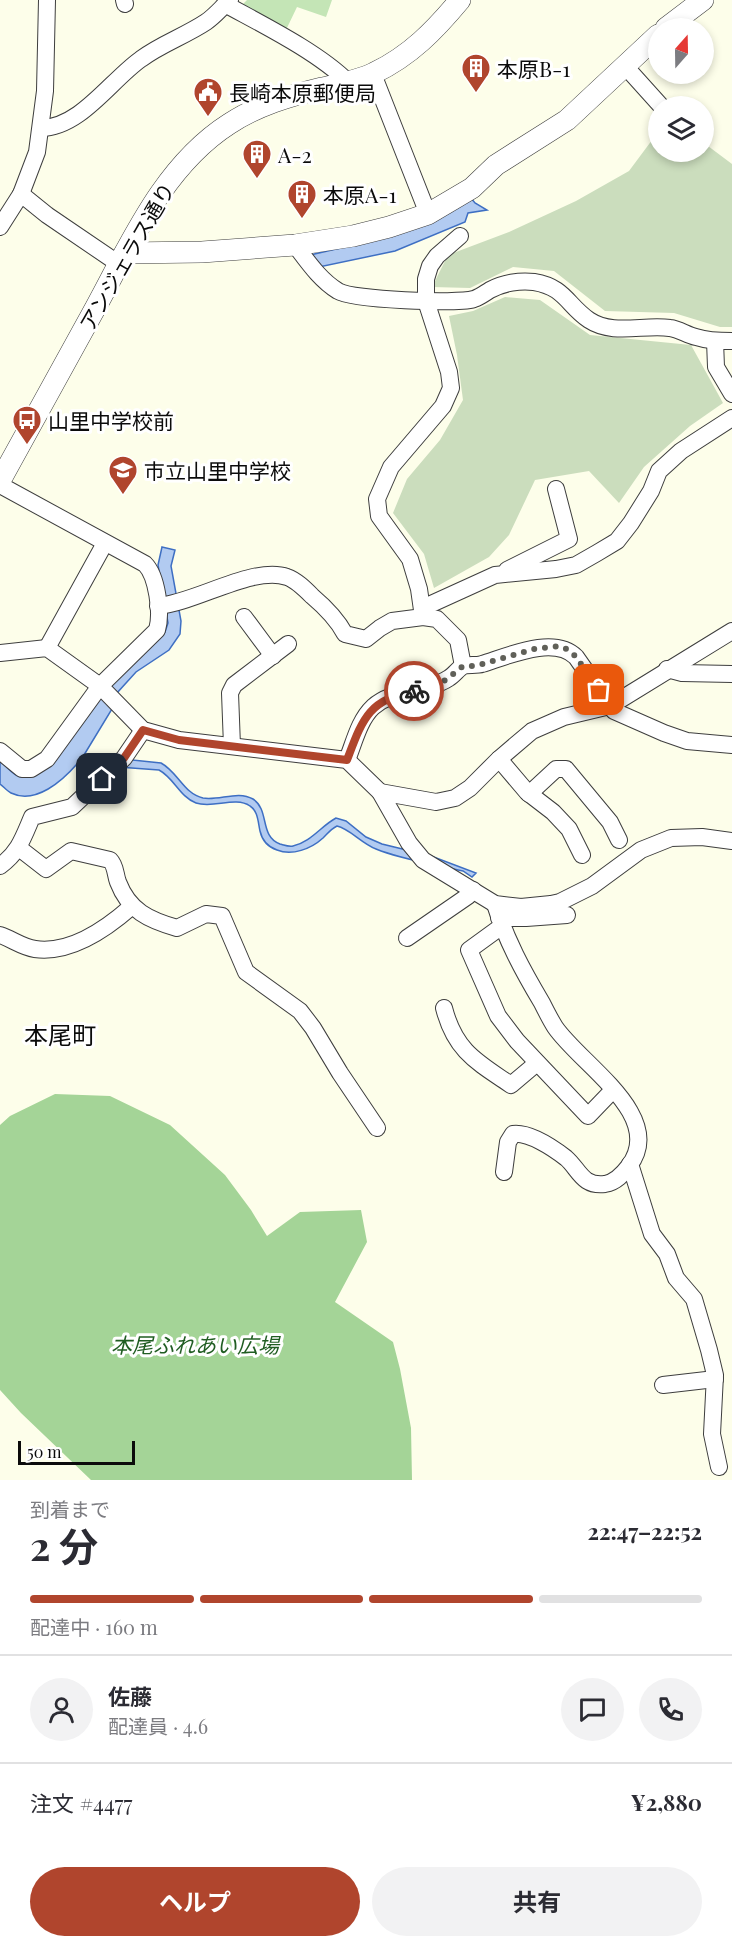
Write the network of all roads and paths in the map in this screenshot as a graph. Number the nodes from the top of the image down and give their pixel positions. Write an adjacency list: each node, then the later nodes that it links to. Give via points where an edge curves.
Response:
1 (48, 0): 11 (street)
2 (460, 0): 8 (street, アンジェラス通り, via 417,46)
3 (703, 0): 5 (street)
4 (227, 2): 9 (street, via 337,71); 11 (street, via 208,21 139,60 66,123)
5 (679, 18)
6 (648, 44): 7 (street)
7 (625, 66): 10 (street); 13 (street, via 567,120 496,165 472,188)
8 (373, 74): 9 (street, アンジェラス通り); 13 (street)
9 (348, 82): 17 (street, アンジェラス通り, via 280,99 228,125 180,167)
10 (651, 96)
11 (40, 128): 12 (street, via 37,152)
12 (21, 194): 14 (street); 17 (street, via 47,215)
13 (428, 214): 16 (street, via 353,236)
14 (0, 227)
15 (460, 236): 18 (street, via 430,266)
16 (295, 246): 17 (street); 18 (street, via 322,279 341,293)
17 (122, 258): 22 (street, アンジェラス通り)
18 (426, 301): 19 (street, via 474,299 493,288 534,282 560,291 590,320 605,326 670,328 697,338); 28 (street, via 451,388 443,406 392,467 377,499 380,516 410,559)
19 (724, 341): 20 (street, via 716,367)
20 (732, 394)
21 (732, 418): 25 (street, via 681,451 659,471 641,509 617,541 576,565)
22 (0, 483): 24 (street)
23 (556, 489): 25 (street, via 569,539)
24 (105, 543): 26 (street, via 145,564); 31 (street)
25 (495, 575): 28 (street, via 429,605)
26 (168, 604): 28 (street, via 271,574 289,578 324,607 345,634 355,638 366,639 392,621); 37 (street, via 157,630)
27 (244, 616): 33 (street)
28 (423, 617): 34 (street, via 437,619 458,640)
29 (732, 631): 35 (street)
30 (288, 644): 33 (street)
31 (47, 648): 32 (street); 37 (street)
32 (0, 653)
33 (273, 656): 41 (street, via 234,685 230,693)
34 (463, 666): 38 (street, via 559,646 576,657); 44 (street, via 446,680 399,693 372,708 362,721)
35 (667, 669): 36 (street); 38 (street)
36 (732, 674)
37 (102, 688): 39 (street); 42 (street, via 47,759 31,769 22,769)
38 (610, 705): 40 (street, via 614,711 687,741); 43 (street, via 548,723 532,731)
39 (143, 730): 41 (street, via 179,740); 49 (street, via 124,758 72,807 32,817)
40 (732, 745)
41 (232, 746): 44 (street)
42 (0, 752)
43 (499, 759): 45 (street, via 455,798 436,802); 46 (street)
44 (347, 760): 45 (street)
45 (380, 792): 52 (street, via 423,860)
46 (529, 794): 47 (street, via 556,769 566,769 610,822); 50 (street, via 569,829)
47 (619, 840)
48 (732, 841): 55 (street, via 671,838 640,850 592,886 560,902 521,907)
49 (19, 848): 51 (street); 53 (street, via 46,869 71,851 110,860)
50 (582, 855)
51 (0, 866)
52 (473, 890): 55 (street); 57 (street)
53 (131, 907): 56 (street, via 113,922 58,949 34,949); 61 (street, via 177,928 206,914 222,916 246,972 300,1011)
54 (567, 915): 55 (street)
55 (499, 916): 59 (street, via 469,950 498,1016); 60 (street, via 514,954 555,1027)
56 (0, 935)
57 (406, 938)
58 (444, 1008): 59 (street, via 466,1053 511,1085)
59 (537, 1063): 60 (street, via 588,1116)
60 (613, 1090): 62 (street, via 629,1108 638,1127 637,1156)
61 (377, 1128)
62 (630, 1164): 63 (street, via 614,1182 597,1184 583,1178 556,1152 534,1139 513,1134 508,1142); 64 (street, via 652,1234 667,1254 676,1278 694,1299)
63 (504, 1172)
64 (715, 1379): 65 (street); 66 (street, via 712,1434)
65 (663, 1385)
66 (719, 1467)

